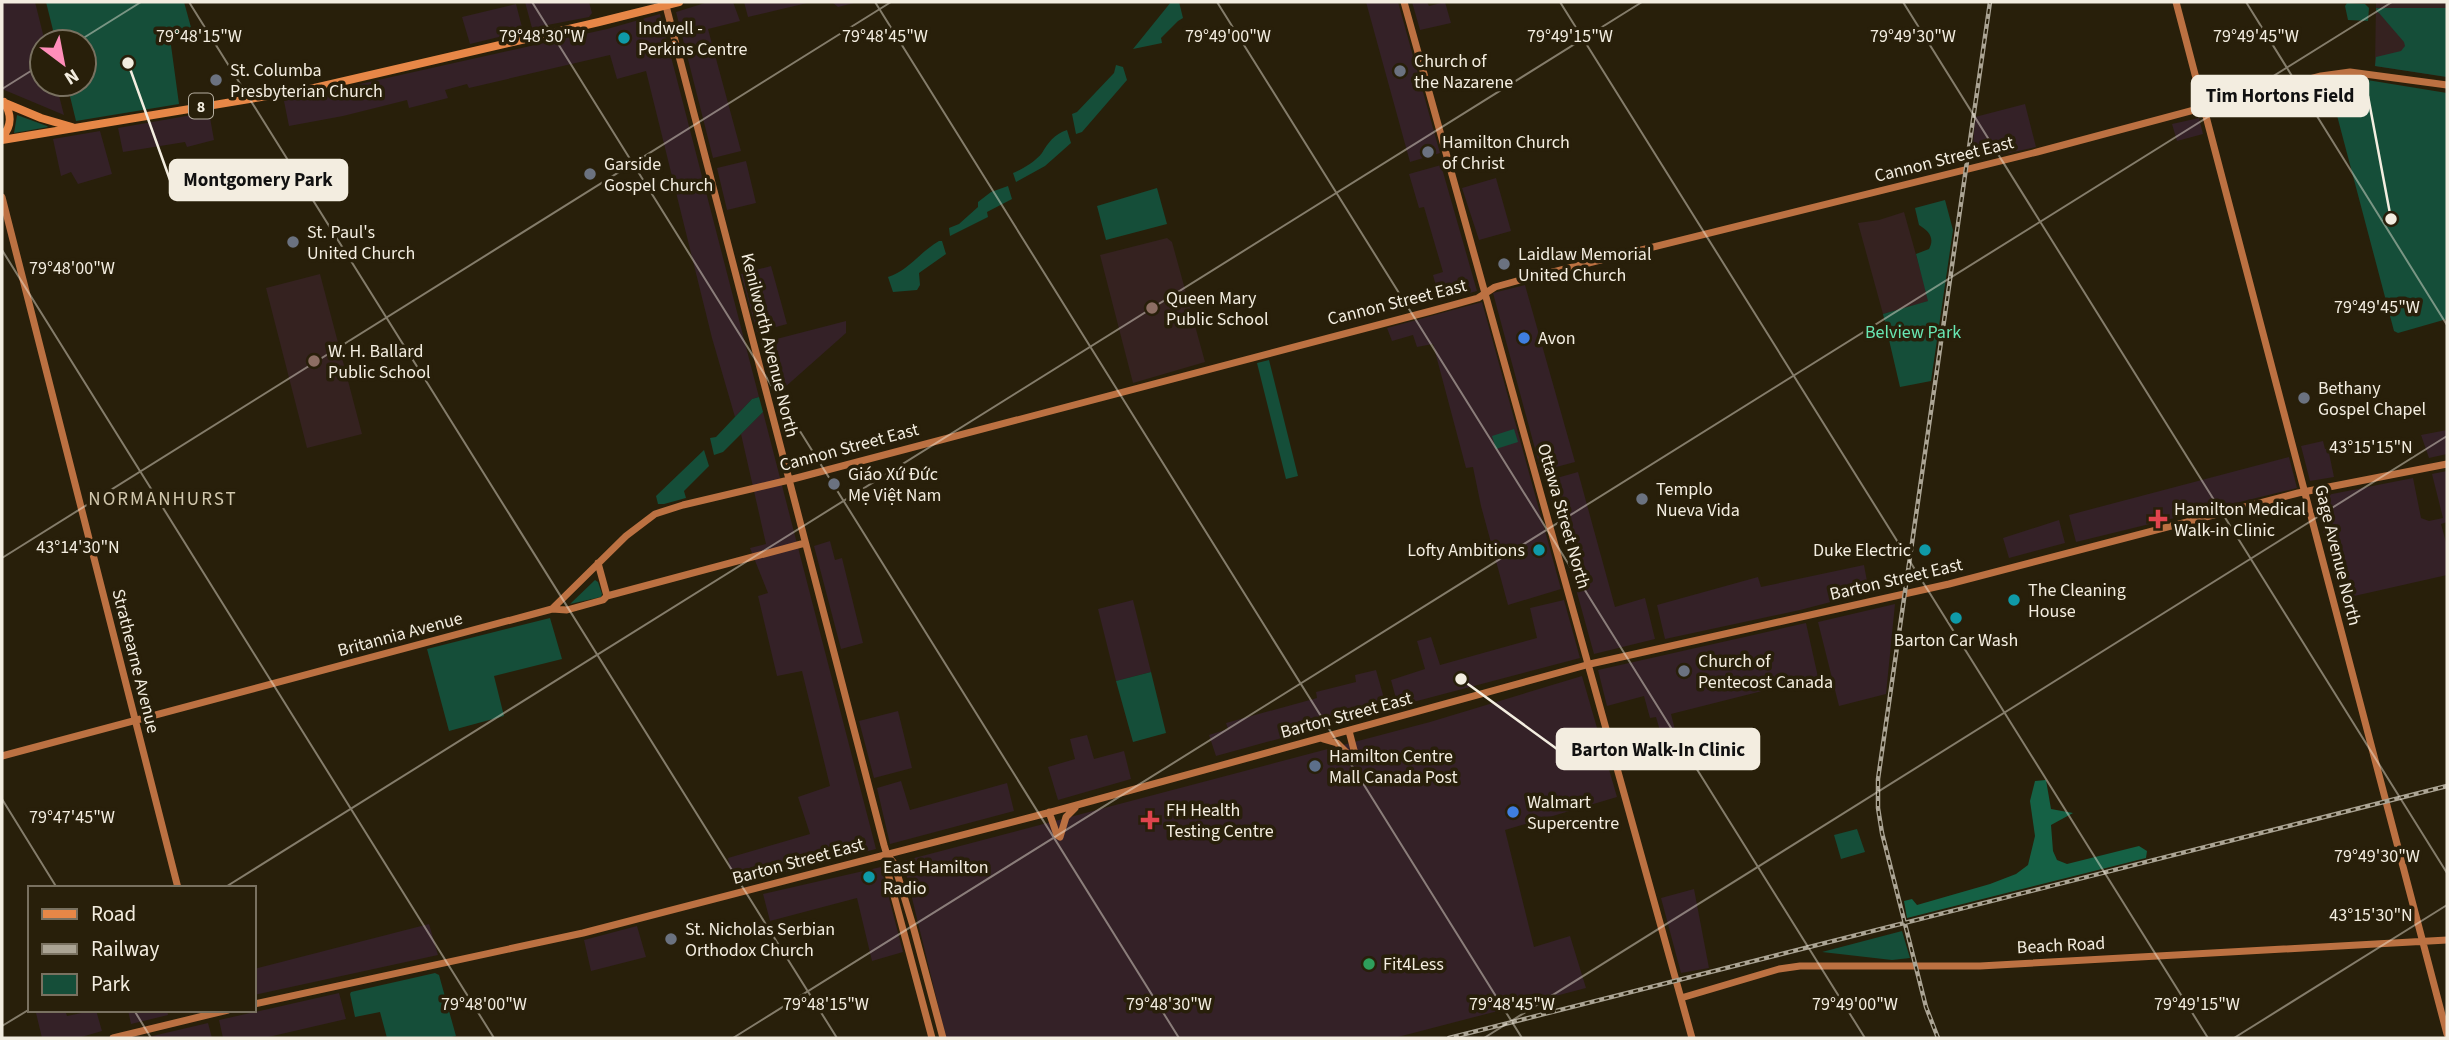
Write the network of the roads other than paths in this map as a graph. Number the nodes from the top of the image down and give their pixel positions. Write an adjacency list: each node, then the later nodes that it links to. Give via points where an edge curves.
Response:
1 (679, 2): 4 (main road, 8)
2 (1404, 2): 11 (main road, Ottawa Street North)
3 (2176, 2): 7 (main road, Gage Avenue North)
4 (666, 4): 8 (main road, 8, via 310,89); 13 (main road, Kenilworth Avenue North)
5 (2447, 85): 7 (main road, Cannon Street East, via 2336,73)
6 (3, 102): 8 (main road, 8); 9 (main road, via 10,125)
7 (2204, 108): 11 (main road, Cannon Street East, via 1524,279); 14 (main road, Gage Avenue North)
8 (75, 127): 9 (main road, 8)
9 (2, 139)
10 (2, 197): 20 (main road, Strathearne Avenue)
11 (1486, 293): 13 (main road, Cannon Street East); 19 (main road, Ottawa Street North)
12 (2447, 464): 14 (main road, Barton Street East)
13 (789, 480): 15 (main road, Kenilworth Avenue North); 16 (main road, Cannon Street East, via 655,514)
14 (2305, 492): 19 (main road, Barton Street East, via 1959,582); 29 (main road, Gage Avenue North)
15 (805, 543): 17 (main road, Britannia Avenue); 26 (main road, Kenilworth Avenue North)
16 (598, 563): 17 (main road); 18 (main road, Cannon Street East)
17 (607, 596): 18 (main road, Britannia Avenue, via 567,610)
18 (552, 609): 20 (main road, Britannia Avenue)
19 (1590, 664): 21 (main road, Barton Street East); 30 (main road, Ottawa Street North)
20 (135, 722): 23 (main road, Britannia Avenue); 27 (main road, Strathearne Avenue)
21 (1349, 731): 22 (main road, Barton Street East); 22 (main road, via 1353,760 1337,743)
22 (1321, 738): 24 (main road, Barton Street East)
23 (2, 756)
24 (1079, 804): 25 (main road, Barton Street East); 25 (main road, via 1066,817 1060,837)
25 (1049, 812): 26 (main road, Barton Street East)
26 (887, 855): 31 (main road, Barton Street East, via 583,933); 35 (main road, Kenilworth Avenue North, via 886,866); 36 (main road, Kenilworth Avenue North, via 894,863 914,926)
27 (177, 886)
28 (2447, 940): 29 (main road, Beach Road)
29 (2423, 942): 30 (main road, Beach Road, via 1967,966 1800,966); 33 (main road, Gage Avenue North)
30 (1681, 998): 37 (main road, Ottawa Street North)
31 (256, 1004)
32 (210, 1012): 34 (main road)
33 (2447, 1034)
34 (113, 1038)
35 (932, 1038)
36 (943, 1038)
37 (1692, 1038)

